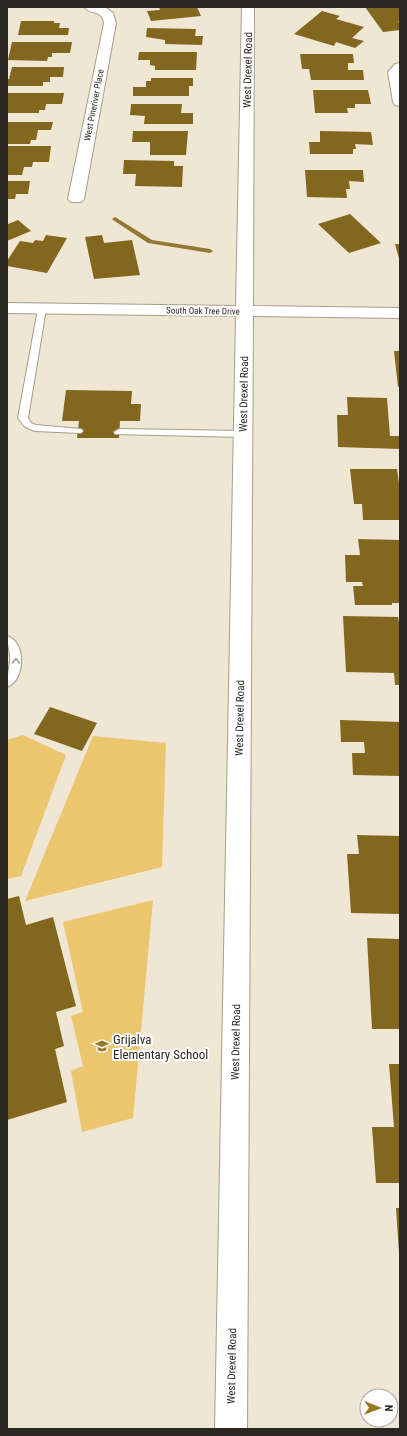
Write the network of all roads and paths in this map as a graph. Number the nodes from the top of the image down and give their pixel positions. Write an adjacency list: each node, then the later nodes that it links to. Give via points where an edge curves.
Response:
1 (90, 7): 5 (street, West Pineriver Place, via 110,10 110,23)
2 (248, 7): 8 (street, West Drexel Road)
3 (400, 67): 4 (street, via 395,72)
4 (400, 102)
5 (76, 199)
6 (7, 308): 7 (street, South Oak Tree Drive)
7 (42, 309): 8 (street, South Oak Tree Drive); 10 (lane, via 23,418 28,425 35,428)
8 (244, 312): 9 (street, South Oak Tree Drive); 12 (street, West Drexel Road)
9 (400, 313)
10 (78, 431)
11 (119, 432): 12 (lane)
12 (243, 434): 15 (street, West Drexel Road)
13 (7, 640): 14 (lane, one-way to 13, via 17,664 16,653)
14 (7, 682)
15 (231, 1429)

